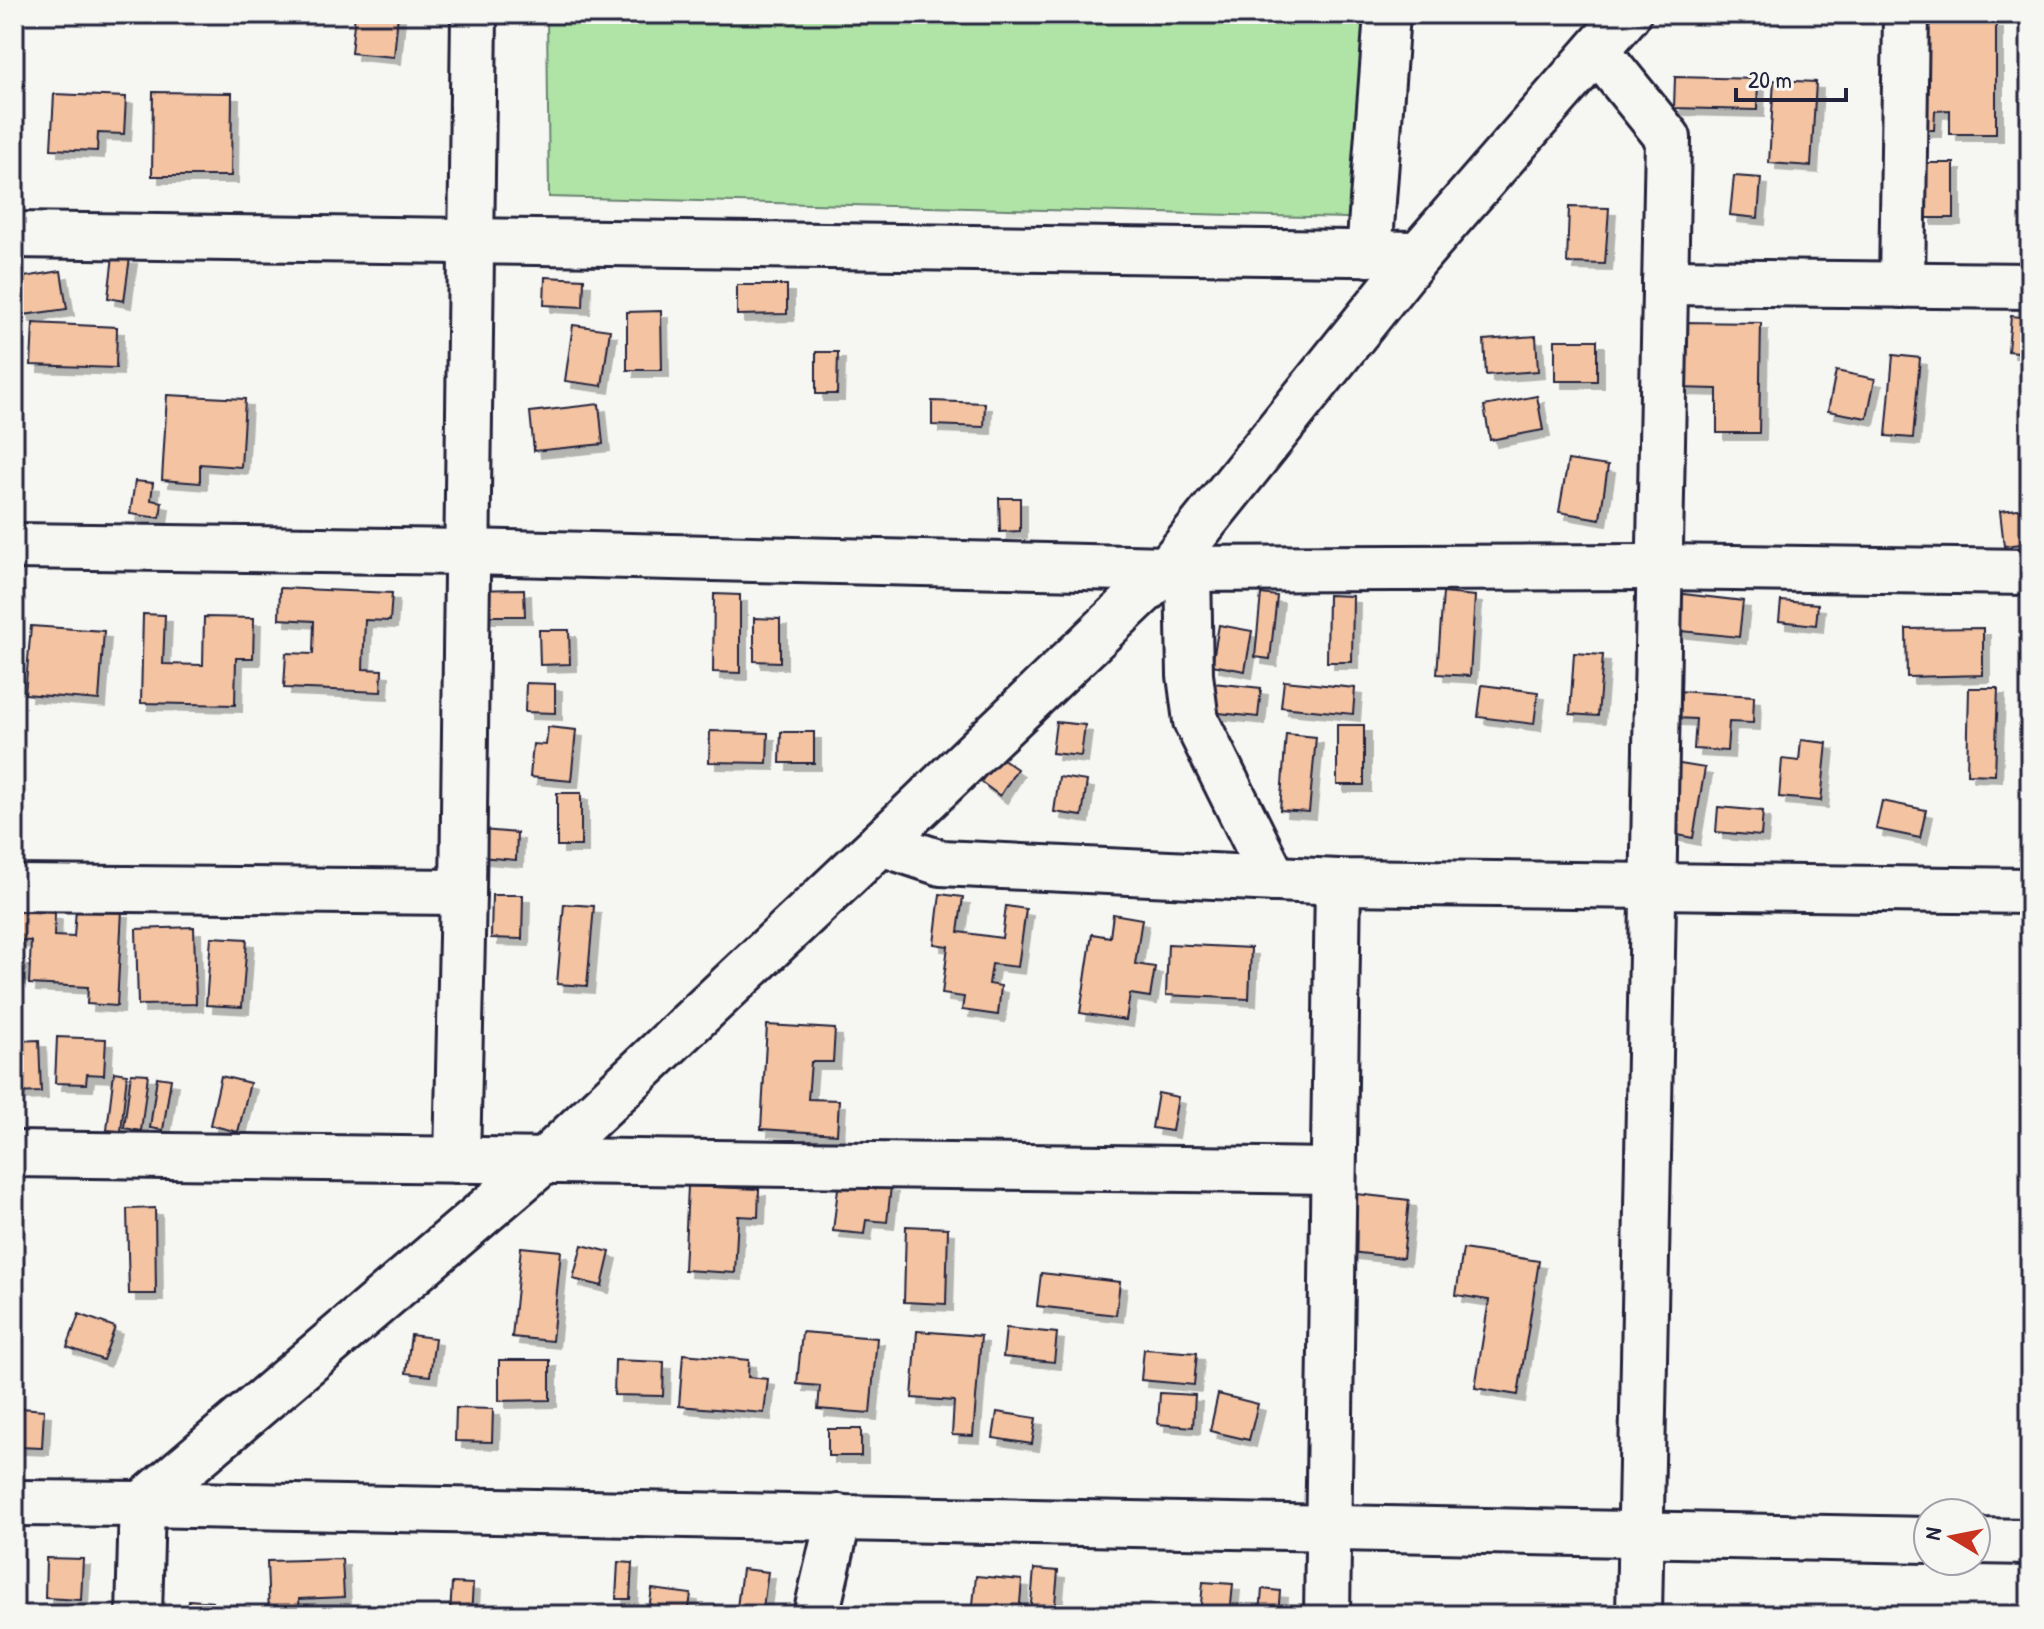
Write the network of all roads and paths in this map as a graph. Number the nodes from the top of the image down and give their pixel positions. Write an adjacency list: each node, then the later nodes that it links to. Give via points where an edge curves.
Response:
1 (474, 14): 7 (street)
2 (1387, 14): 8 (street)
3 (1628, 14): 5 (street)
4 (1906, 14): 11 (street)
5 (1597, 50): 9 (street); 10 (street, via 1668,138)
6 (14, 235): 7 (street)
7 (471, 241): 8 (street); 14 (street)
8 (1369, 254): 9 (street)
9 (1419, 254): 16 (street)
10 (1665, 282): 11 (street); 15 (street)
11 (1902, 285): 12 (street)
12 (2030, 286)
13 (14, 546): 14 (street)
14 (466, 552): 16 (street); 24 (street)
15 (1659, 567): 16 (street); 17 (street); 21 (street)
16 (1178, 569): 18 (street); 19 (street, via 1196,721)
17 (2030, 572)
18 (881, 843): 19 (street, via 941,863); 27 (street)
19 (1274, 879): 20 (street)
20 (1338, 882): 21 (street); 28 (street)
21 (1653, 886): 23 (street); 33 (street)
22 (14, 888): 24 (street)
23 (2030, 891)
24 (463, 892): 26 (street)
25 (14, 1154): 26 (street)
26 (457, 1160): 27 (street)
27 (544, 1161): 28 (street); 30 (street)
28 (1333, 1171): 32 (street)
29 (14, 1503): 30 (street)
30 (142, 1504): 31 (street); 37 (street)
31 (839, 1517): 32 (street); 38 (street)
32 (1328, 1527): 33 (street); 39 (street)
33 (1641, 1534): 34 (street); 40 (street)
34 (1912, 1540)
35 (1992, 1541): 36 (street)
36 (2030, 1542)
37 (139, 1615)
38 (816, 1615)
39 (1327, 1615)
40 (1639, 1615)

